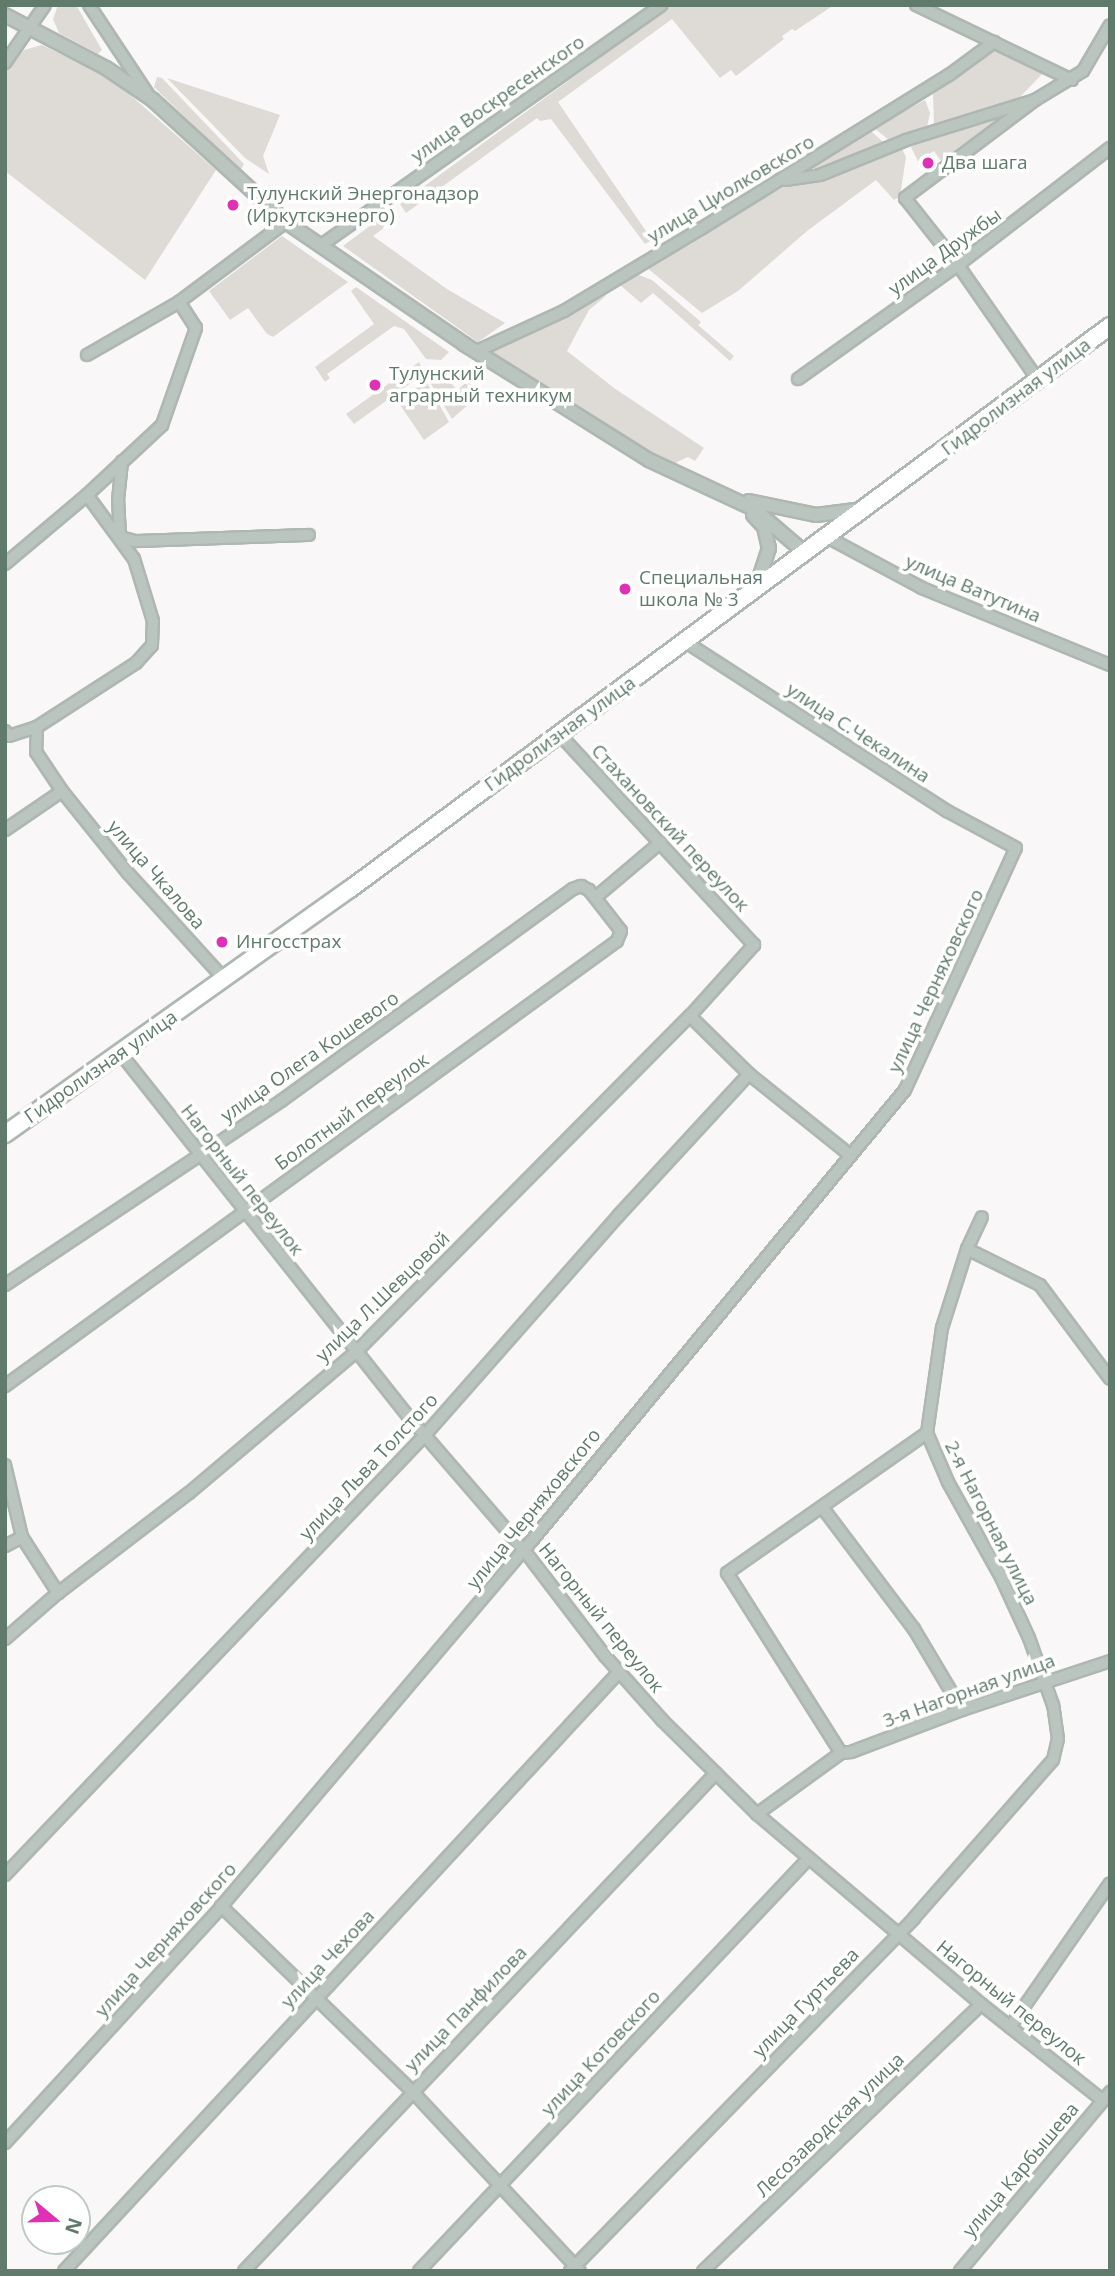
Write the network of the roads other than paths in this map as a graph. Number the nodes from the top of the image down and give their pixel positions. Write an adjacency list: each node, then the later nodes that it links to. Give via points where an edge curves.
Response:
1 (45, 5): 7 (street)
2 (89, 5): 11 (street)
3 (662, 5): 16 (street, улица Воскресенского)
4 (916, 5): 8 (street)
5 (5, 15): 7 (street)
6 (1110, 25): 10 (street)
7 (30, 27): 9 (street); 11 (street, via 106,68)
8 (995, 42): 10 (street); 14 (street, улица Циолковского)
9 (5, 63)
10 (1072, 80): 12 (street)
11 (153, 100): 15 (street)
12 (1035, 100): 14 (street, via 906,140 820,175); 17 (street, via 905,198)
13 (1110, 148): 17 (street, улица Дружбы)
14 (781, 180): 20 (street, улица Циолковского, via 564,311)
15 (286, 222): 16 (street); 18 (street)
16 (320, 246): 20 (street)
17 (958, 265): 22 (street, улица Дружбы); 23 (street)
18 (179, 302): 21 (street); 24 (street, via 196,328 166,419)
19 (1110, 326): 23 (highway, Гидролизная улица)
20 (477, 351): 25 (street, via 638,454)
21 (88, 355)
22 (798, 379)
23 (1038, 380): 28 (highway, Гидролизная улица)
24 (122, 460): 26 (street); 30 (street)
25 (718, 493): 27 (street); 28 (street, via 796,513)
26 (87, 495): 30 (street); 33 (street)
27 (740, 503): 32 (street, via 762,515); 34 (street, via 768,538 767,560)
28 (866, 508): 31 (highway, Гидролизная улица)
29 (310, 535): 30 (street, via 135,541)
30 (120, 537): 37 (street, via 134,559 150,608 152,645 136,663)
31 (827, 537): 32 (highway, Гидролизная улица); 36 (street, улица Ватутина, via 922,588)
32 (804, 552): 34 (highway, Гидролизная улица)
33 (5, 564)
34 (755, 589): 35 (highway, Гидролизная улица)
35 (686, 642): 39 (highway, Гидролизная улица); 43 (street, улица С.Чекалина, via 936,804)
36 (1110, 665)
37 (37, 727): 38 (street, via 9,736); 40 (street, улица Чкалова, via 36,752)
38 (5, 731)
39 (560, 734): 42 (street, Стахановский переулок); 46 (highway, Гидролизная улица)
40 (62, 792): 41 (street); 46 (street, улица Чкалова)
41 (5, 830)
42 (661, 842): 44 (street); 45 (street, Стахановский переулок)
43 (1016, 848): 52 (street, улица Черняховского, via 905,1090)
44 (596, 897): 51 (street, улица Олега Кошевого, via 586,887 573,889); 53 (street, Болотный переулок, via 621,931 617,941)
45 (754, 945): 47 (street, улица Л.Шевцовой)
46 (225, 979): 48 (highway, Гидролизная улица)
47 (690, 1016): 49 (street); 57 (street, улица Л.Шевцовой)
48 (121, 1054): 50 (highway, Гидролизная улица); 51 (street, Нагорный переулок)
49 (749, 1074): 52 (street); 61 (street, улица Льва Толстого)
50 (5, 1134)
51 (200, 1156): 53 (street, Нагорный переулок); 56 (street, улица Олега Кошевого)
52 (850, 1156): 66 (street, улица Черняховского)
53 (244, 1212): 57 (street, Нагорный переулок); 59 (street, Болотный переулок)
54 (982, 1217): 55 (street, 2-я Нагорная улица)
55 (967, 1249): 58 (street, via 1040,1285); 60 (street, 2-я Нагорная улица, via 942,1328)
56 (5, 1285)
57 (357, 1351): 61 (street, Нагорный переулок); 67 (street, улица Л.Шевцовой, via 189,1493)
58 (1110, 1379)
59 (5, 1386)
60 (927, 1433): 63 (street); 71 (street, 2-я Нагорная улица, via 948,1482 1001,1577)
61 (425, 1435): 66 (street, Нагорный переулок); 78 (street, улица Льва Толстого)
62 (5, 1465): 64 (street)
63 (822, 1507): 72 (street, via 914,1629); 74 (street, via 727,1573)
64 (22, 1537): 65 (street); 67 (street)
65 (5, 1546)
66 (524, 1550): 70 (street, Нагорный переулок); 80 (street, улица Черняховского)
67 (58, 1593): 68 (street, улица Л.Шевцовой)
68 (5, 1639)
69 (1110, 1661): 71 (street, 3-я Нагорная улица)
70 (619, 1672): 75 (street, Нагорный переулок); 82 (street, улица Чехова)
71 (1045, 1682): 72 (street, 3-я Нагорная улица); 73 (street, 2-я Нагорная улица, via 1055,1715)
72 (962, 1710): 74 (street, 3-я Нагорная улица)
73 (1057, 1751): 81 (street, улица Гуртьева, via 1044,1774)
74 (841, 1753): 76 (street, 3-я Нагорная улица)
75 (716, 1773): 76 (street, Нагорный переулок); 85 (street, улица Панфилова)
76 (757, 1814): 77 (street, Нагорный переулок)
77 (809, 1858): 81 (street, Нагорный переулок); 88 (street, улица Котовского)
78 (5, 1875)
79 (1110, 1883): 84 (street)
80 (221, 1906): 82 (street); 87 (street, улица Черняховского)
81 (899, 1933): 83 (street, Нагорный переулок); 89 (street, улица Гуртьева)
82 (317, 1997): 85 (street); 90 (street, улица Чехова)
83 (981, 2004): 84 (street, Нагорный переулок); 93 (street, Лесозаводская улица)
84 (1010, 2027): 86 (street, Нагорный переулок)
85 (412, 2091): 88 (street); 91 (street, улица Панфилова)
86 (1106, 2096): 94 (street, улица Карбышева)
87 (5, 2143)
88 (500, 2185): 89 (street); 92 (street, улица Котовского)
89 (575, 2269)
90 (64, 2271)
91 (244, 2271)
92 (419, 2271)
93 (703, 2271)
94 (960, 2271)

